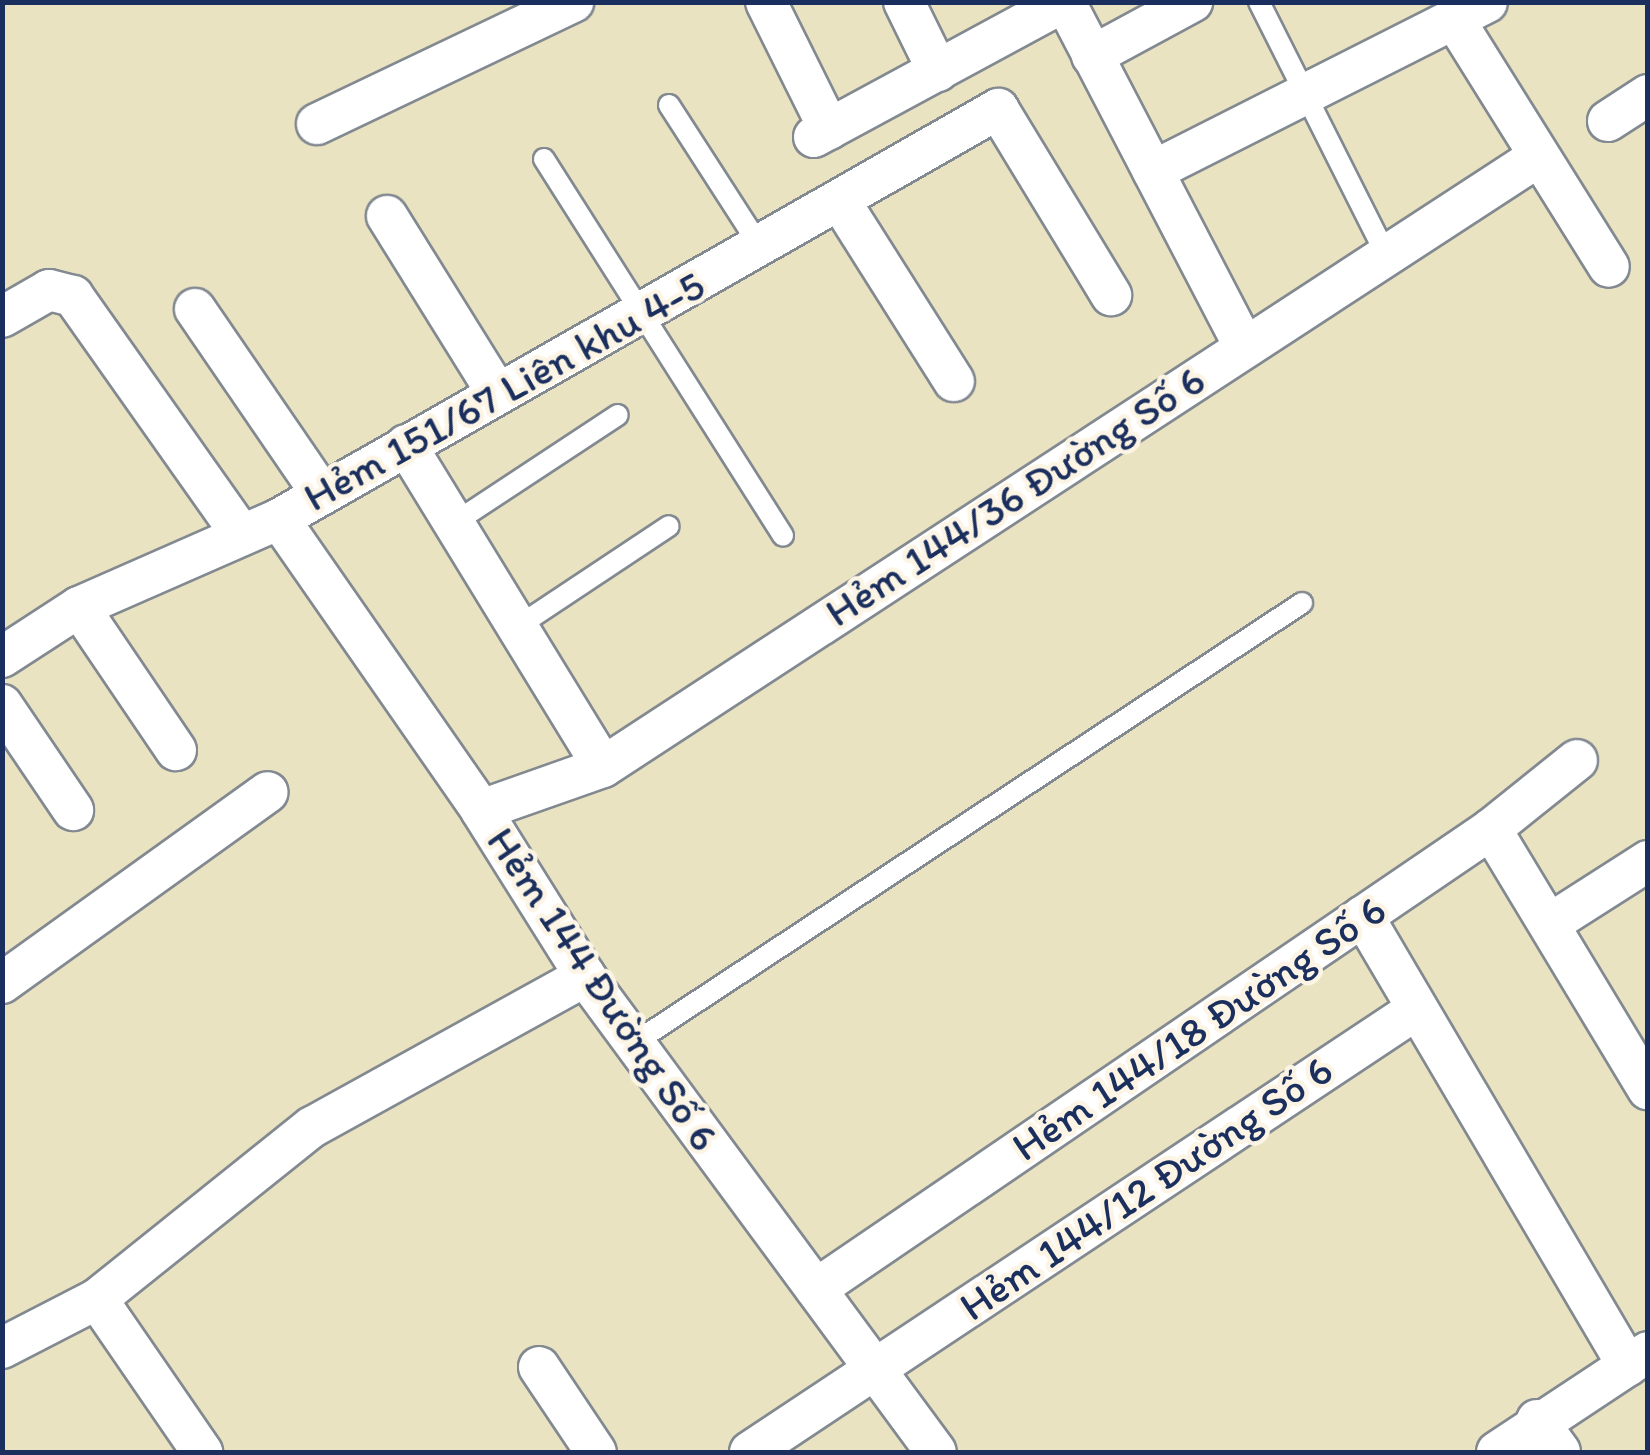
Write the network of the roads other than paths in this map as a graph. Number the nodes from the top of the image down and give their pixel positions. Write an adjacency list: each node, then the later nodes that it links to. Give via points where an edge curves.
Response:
1 (572, 2): 14 (street)
2 (766, 2): 9 (street, via 822,133)
3 (904, 2): 9 (street)
4 (1064, 2): 8 (street); 9 (street)
5 (1192, 2): 8 (street)
6 (1258, 2): 10 (lane)
7 (1470, 11): 10 (street); 15 (street)
8 (1092, 56): 17 (street)
9 (938, 71)
10 (1304, 92): 17 (street); 21 (lane)
11 (1648, 95): 13 (street)
12 (669, 104): 20 (lane)
13 (1608, 121)
14 (317, 124)
15 (1536, 158): 21 (street, Hẻm 144/36 Đường Số 6); 22 (street)
16 (544, 159): 25 (lane)
17 (1152, 172): 27 (street)
18 (840, 201): 20 (street, Hẻm 151/67 Liên khu 4-5); 23 (street, Hẻm 151/67 Liên khu 4-5, via 998,109); 28 (street)
19 (387, 216): 29 (street)
20 (760, 246): 25 (street, Hẻm 151/67 Liên khu 4-5)
21 (1385, 253): 27 (street, Hẻm 144/36 Đường Số 6)
22 (1608, 267)
23 (1110, 295)
24 (195, 309): 32 (street)
25 (641, 313): 29 (street, Hẻm 151/67 Liên khu 4-5); 37 (lane)
26 (2, 317): 36 (street, via 48,290 73,296)
27 (1244, 346): 45 (street, Hẻm 144/36 Đường Số 6)
28 (954, 381)
29 (497, 393): 31 (street, Hẻm 151/67 Liên khu 4-5)
30 (618, 416): 34 (lane)
31 (406, 445): 32 (street, Hẻm 151/67 Liên khu 4-5); 34 (street)
32 (321, 492): 33 (street, Hẻm 151/67 Liên khu 4-5)
33 (279, 518): 36 (street, Hẻm 151/67 Liên khu 4-5); 48 (street, Hẻm 144 Đường Số 6)
34 (454, 523): 40 (street)
35 (668, 526): 40 (lane)
36 (240, 533): 39 (street, Hẻm 151/67 Liên khu 4-5)
37 (784, 536)
38 (1302, 603): 56 (lane)
39 (79, 607): 41 (street, Hẻm 151/67 Liên khu 4-5); 43 (street)
40 (517, 627): 45 (street)
41 (2, 657)
42 (2, 704): 47 (street)
43 (176, 750)
44 (1577, 760): 49 (street, Hẻm 144/18 Đường Số 6)
45 (603, 767): 48 (street, Hẻm 144/36 Đường Số 6)
46 (268, 792): 54 (street)
47 (73, 810)
48 (481, 810): 53 (street, Hẻm 144 Đường Số 6)
49 (1491, 829): 51 (street, Hẻm 144/18 Đường Số 6); 52 (street)
50 (1648, 860): 52 (street)
51 (1363, 916): 55 (street); 58 (street, Hẻm 144/18 Đường Số 6)
52 (1551, 923): 57 (street)
53 (584, 976): 56 (street, Hẻm 144 Đường Số 6); 59 (street, via 312,1127)
54 (2, 983)
55 (1416, 1009): 61 (street); 63 (street, Hẻm 144/12 Đường Số 6)
56 (634, 1044): 58 (street, Hẻm 144 Đường Số 6)
57 (1648, 1089)
58 (816, 1289): 63 (street, Hẻm 144 Đường Số 6)
59 (97, 1299): 60 (street); 65 (street)
60 (2, 1348)
61 (1639, 1364): 64 (street)
62 (539, 1368): 66 (street)
63 (874, 1368): 67 (street, Hẻm 144/12 Đường Số 6); 68 (street, Hẻm 144 Đường Số 6)
64 (1536, 1420): 69 (street); 70 (street)
65 (202, 1452)
66 (596, 1452)
67 (750, 1452)
68 (936, 1452)
69 (1497, 1452)
70 (1560, 1452)

